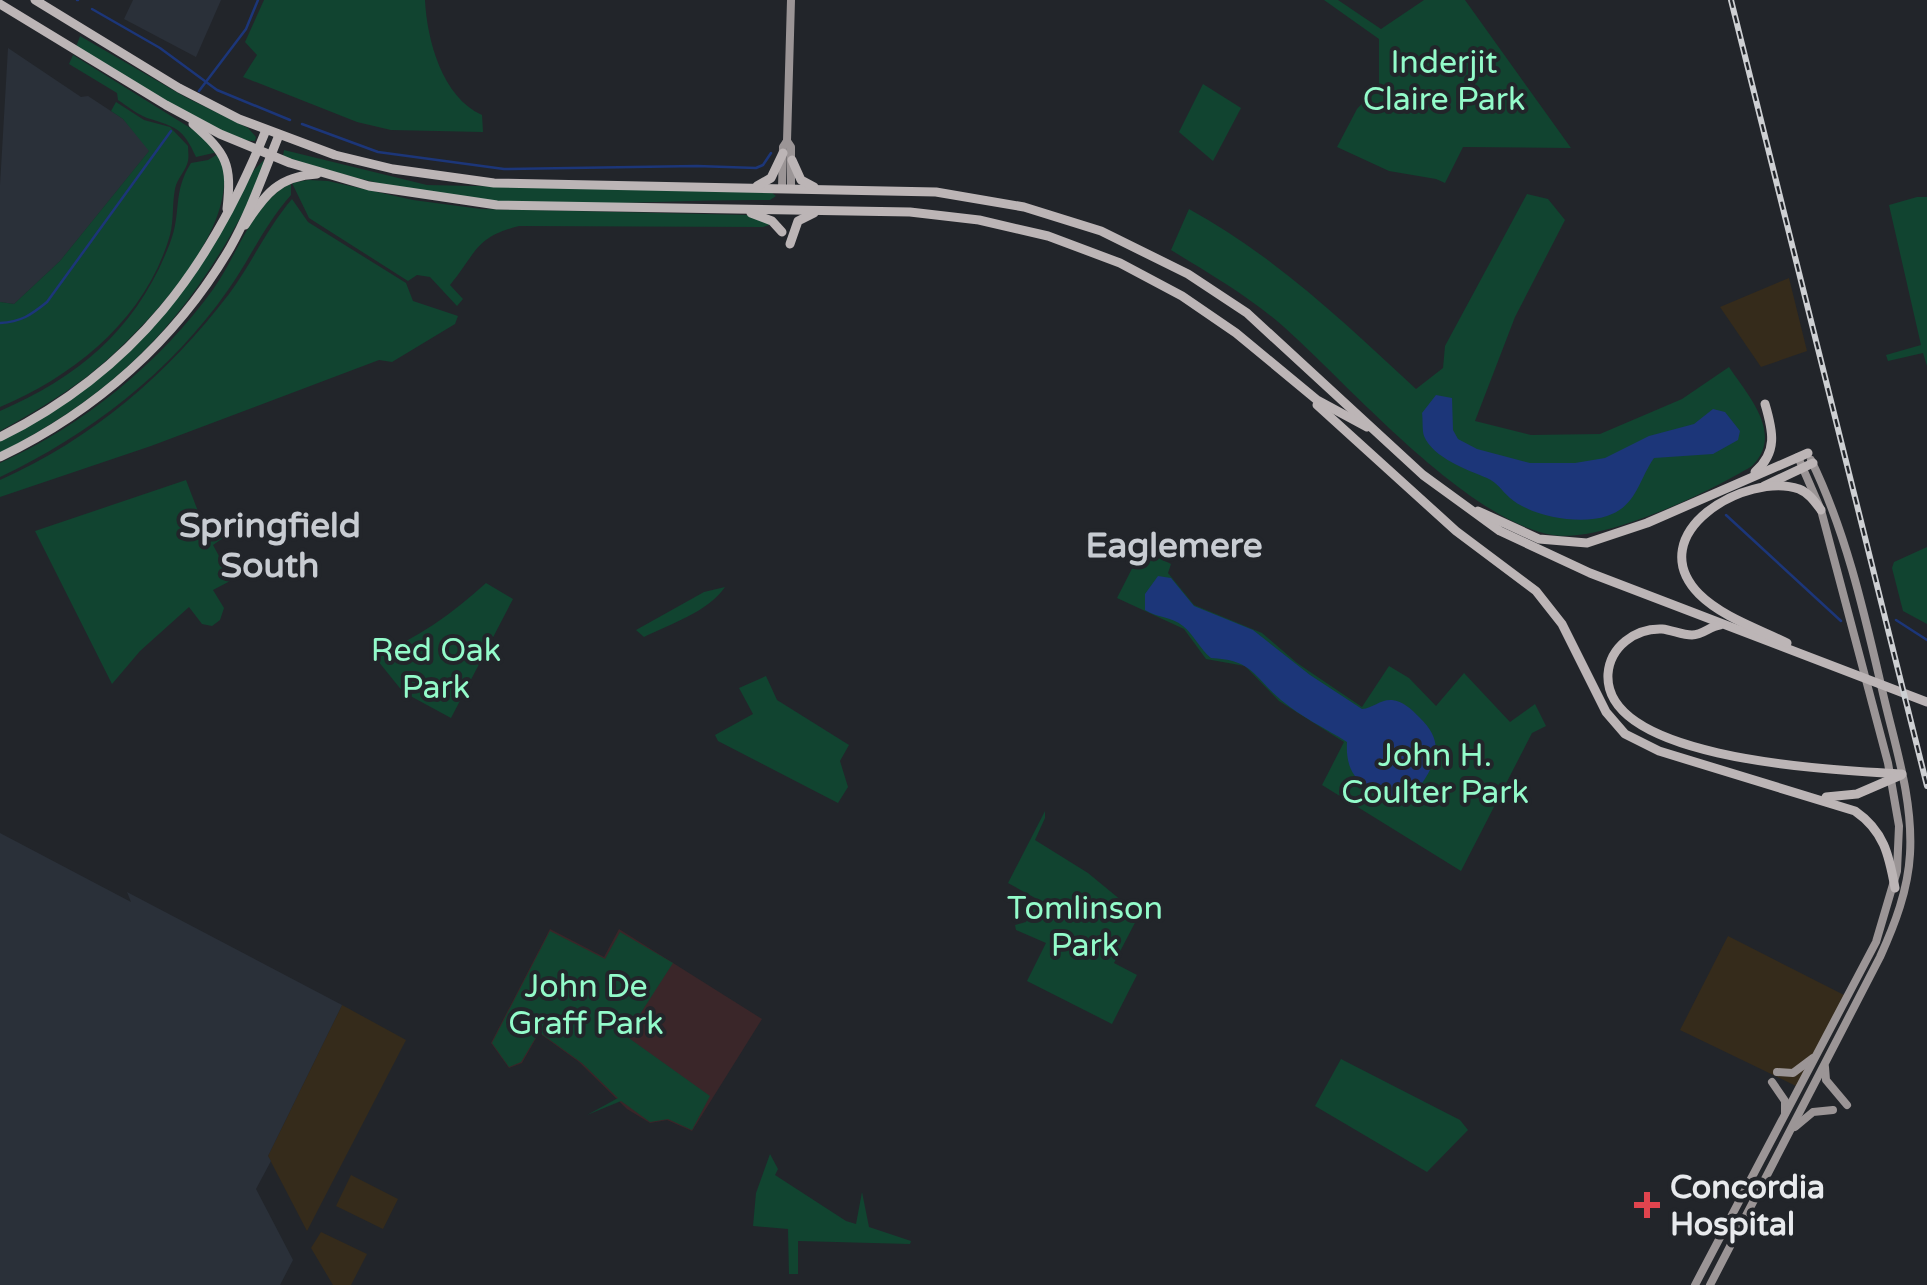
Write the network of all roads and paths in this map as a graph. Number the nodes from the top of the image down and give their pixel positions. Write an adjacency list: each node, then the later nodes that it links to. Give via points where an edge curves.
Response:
1 (35, 0): 5 (main road, via 179,88)
2 (790, 0): 9 (main road)
3 (0, 4): 4 (main road)
4 (184, 115): 7 (main road); 16 (main road, via 226,162)
5 (266, 130): 6 (main road); 7 (main road)
6 (279, 135): 8 (main road); 11 (main road, via 364,162 463,180)
7 (258, 150): 8 (main road); 16 (main road)
8 (271, 155): 10 (main road); 18 (main road)
9 (787, 157): 11 (main road, via 771,178); 12 (main road); 13 (main road, via 806,184)
10 (325, 174): 14 (main road, via 474,203); 18 (main road, via 275,186)
11 (750, 187): 12 (main road)
12 (786, 188): 13 (main road)
13 (832, 189): 22 (main road, via 914,190 1000,202 1133,245 1247,313)
14 (734, 208): 15 (main road); 17 (main road, via 768,219)
15 (828, 210): 19 (main road, via 804,216); 20 (main road, via 979,220 1092,251 1215,317)
16 (226, 219): 23 (main road, via 184,286 134,343 74,393)
17 (782, 232)
18 (233, 244): 25 (main road, via 184,315 128,373 62,423)
19 (790, 244)
20 (1292, 382): 22 (main road); 38 (main road, via 1456,531 1536,591 1625,734 1658,751)
21 (1765, 404): 27 (main road, via 1771,450)
22 (1379, 434): 28 (main road)
23 (0, 437)
24 (1803, 455): 26 (main road); 27 (main road)
25 (0, 456)
26 (1808, 466): 29 (main road); 30 (main road); 36 (main road, via 1842,536)
27 (1744, 480): 28 (main road, via 1626,532 1577,544 1515,530)
28 (1440, 490): 32 (main road, via 1546,554)
29 (1753, 491): 30 (main road, via 1800,490); 31 (main road, via 1694,522 1682,550)
30 (1821, 510): 37 (main road)
31 (1690, 582): 32 (main road); 34 (main road, via 1716,607)
32 (1701, 615): 33 (main road)
33 (1727, 625): 34 (main road); 37 (main road, via 1690,635 1652,630 1625,642 1609,667 1616,706 1672,740 1727,755)
34 (1834, 666): 35 (main road)
35 (1927, 702)
36 (1902, 774): 37 (main road); 41 (main road, via 1910,838 1901,906)
37 (1891, 776): 38 (main road, via 1853,795); 39 (main road, via 1899,826)
38 (1818, 797): 39 (main road, via 1875,827 1888,850)
39 (1895, 888): 40 (main road, via 1876,942)
40 (1817, 1055): 42 (main road, via 1793,1072); 46 (main road)
41 (1826, 1062): 44 (main road, via 1826,1080); 47 (main road)
42 (1777, 1072)
43 (1772, 1082): 46 (main road, via 1785,1101)
44 (1848, 1105)
45 (1833, 1110): 47 (main road, via 1814,1112)
46 (1784, 1119): 48 (main road)
47 (1791, 1130): 49 (main road)
48 (1695, 1285)
49 (1710, 1285)

